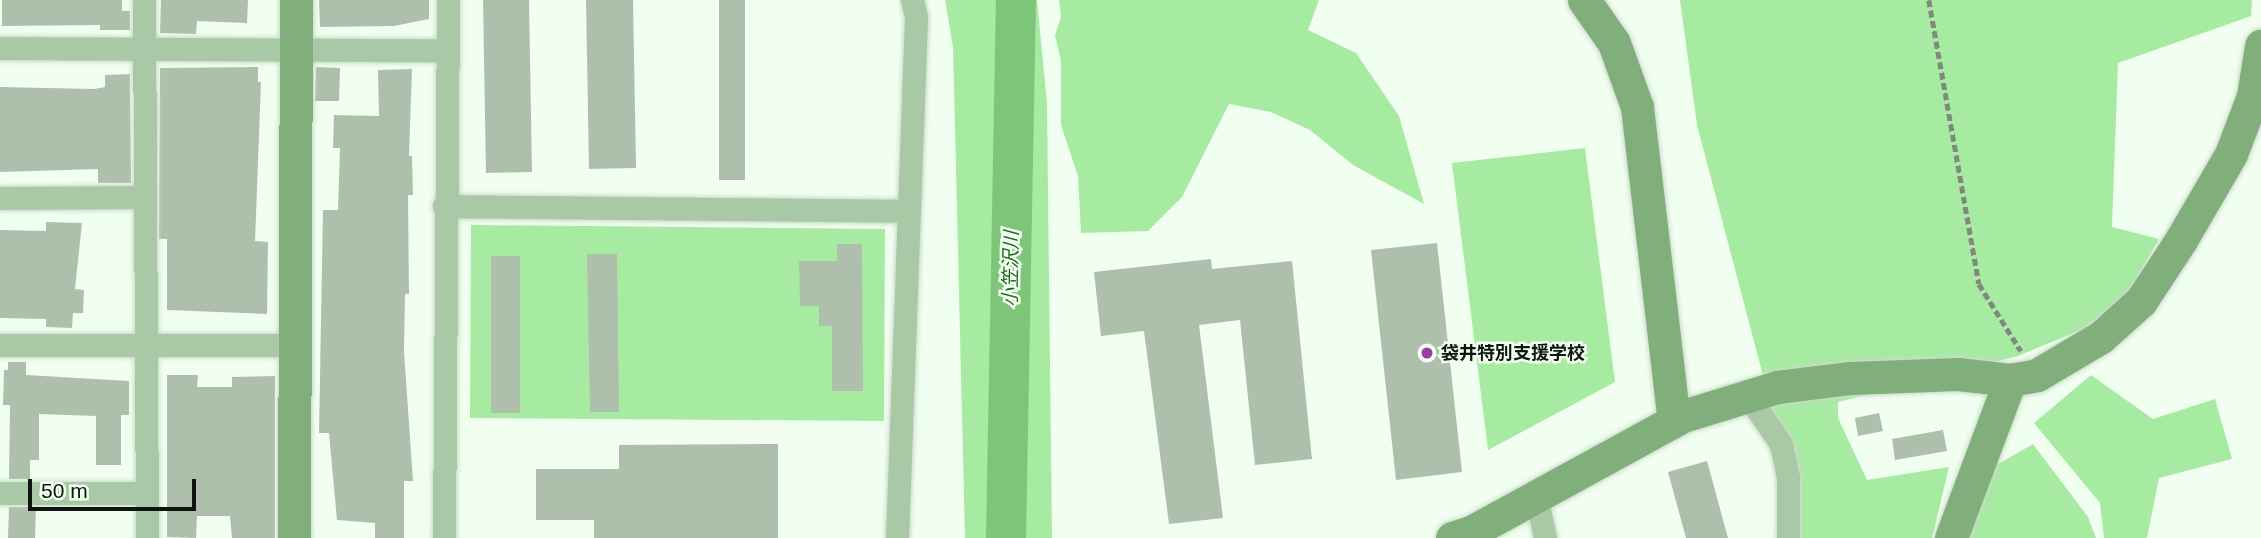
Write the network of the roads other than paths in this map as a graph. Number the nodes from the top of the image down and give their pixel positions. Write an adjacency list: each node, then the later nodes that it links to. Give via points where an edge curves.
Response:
1 (144, 0): 7 (street)
2 (296, 0): 9 (street)
3 (448, 0): 10 (street)
4 (912, 0): 15 (street)
5 (1584, 0): 21 (street, via 1614,43 1637,107)
6 (2261, 46): 11 (street)
7 (144, 47): 8 (street); 9 (street); 12 (street)
8 (0, 48)
9 (297, 48): 10 (street); 17 (street)
10 (448, 50): 14 (street)
11 (2257, 100): 19 (street, via 2231,154 2141,301 2101,337)
12 (145, 197): 13 (street); 18 (street)
13 (0, 198)
14 (444, 206): 15 (street); 27 (street)
15 (908, 211): 28 (street)
16 (0, 345): 18 (street)
17 (293, 345): 18 (street); 26 (street)
18 (146, 346): 23 (street)
19 (2023, 377): 20 (street, via 1850,378 1777,387); 32 (street)
20 (1748, 396): 21 (street); 31 (street, via 1781,444 1788,478)
21 (1674, 421): 24 (street)
22 (0, 493): 23 (street)
23 (147, 494): 25 (street)
24 (1536, 495): 29 (street); 30 (street)
25 (147, 538)
26 (294, 538)
27 (444, 538)
28 (897, 538)
29 (1452, 538)
30 (1545, 538)
31 (1788, 538)
32 (1951, 538)

